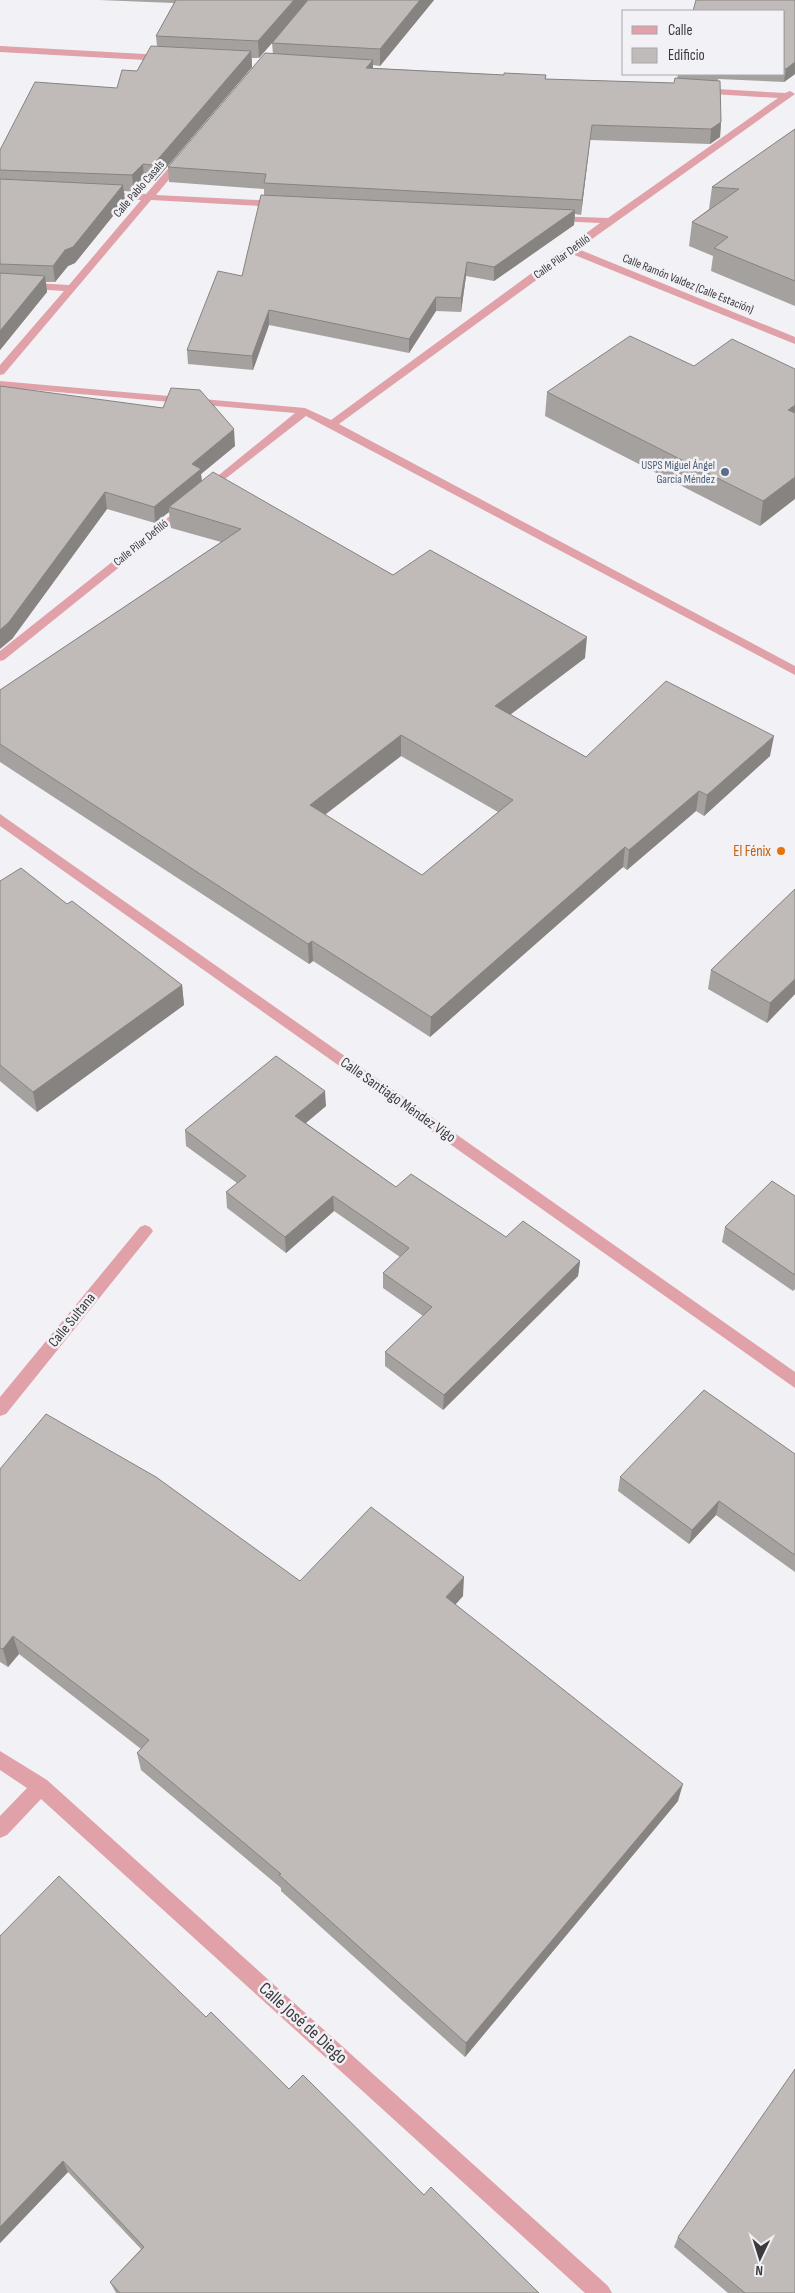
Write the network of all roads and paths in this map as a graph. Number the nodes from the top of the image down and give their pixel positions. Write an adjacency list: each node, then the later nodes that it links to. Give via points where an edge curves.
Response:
1 (0, 49): 2 (street)
2 (176, 58)
3 (688, 90): 4 (street)
4 (791, 93): 10 (street, Calle Pilar Defilló)
5 (186, 153): 7 (street, Calle Pablo Casals)
6 (89, 195): 7 (street)
7 (148, 198): 8 (street); 13 (street, Calle Pablo Casals)
8 (285, 205)
9 (541, 218): 10 (street)
10 (610, 221): 11 (street, Calle Pilar Defilló)
11 (572, 250): 14 (street, Calle Ramón Valdez (Calle Estación)); 18 (street, Calle Pilar Defilló)
12 (0, 284): 13 (street)
13 (70, 288): 15 (street, Calle Pablo Casals)
14 (795, 341)
15 (0, 372)
16 (0, 384): 17 (street)
17 (305, 411): 18 (street); 19 (street, Calle Pilar Defilló)
18 (331, 425): 20 (street)
19 (0, 657)
20 (795, 671)
21 (0, 819): 23 (street, Calle Santiago Méndez Vigo)
22 (145, 1231): 24 (street, Calle Sultana)
23 (795, 1381)
24 (0, 1409)
25 (0, 1760): 26 (street, Calle José de Diego)
26 (41, 1786): 27 (street); 28 (street, Calle José de Diego)
27 (0, 1829)
28 (601, 2293)

